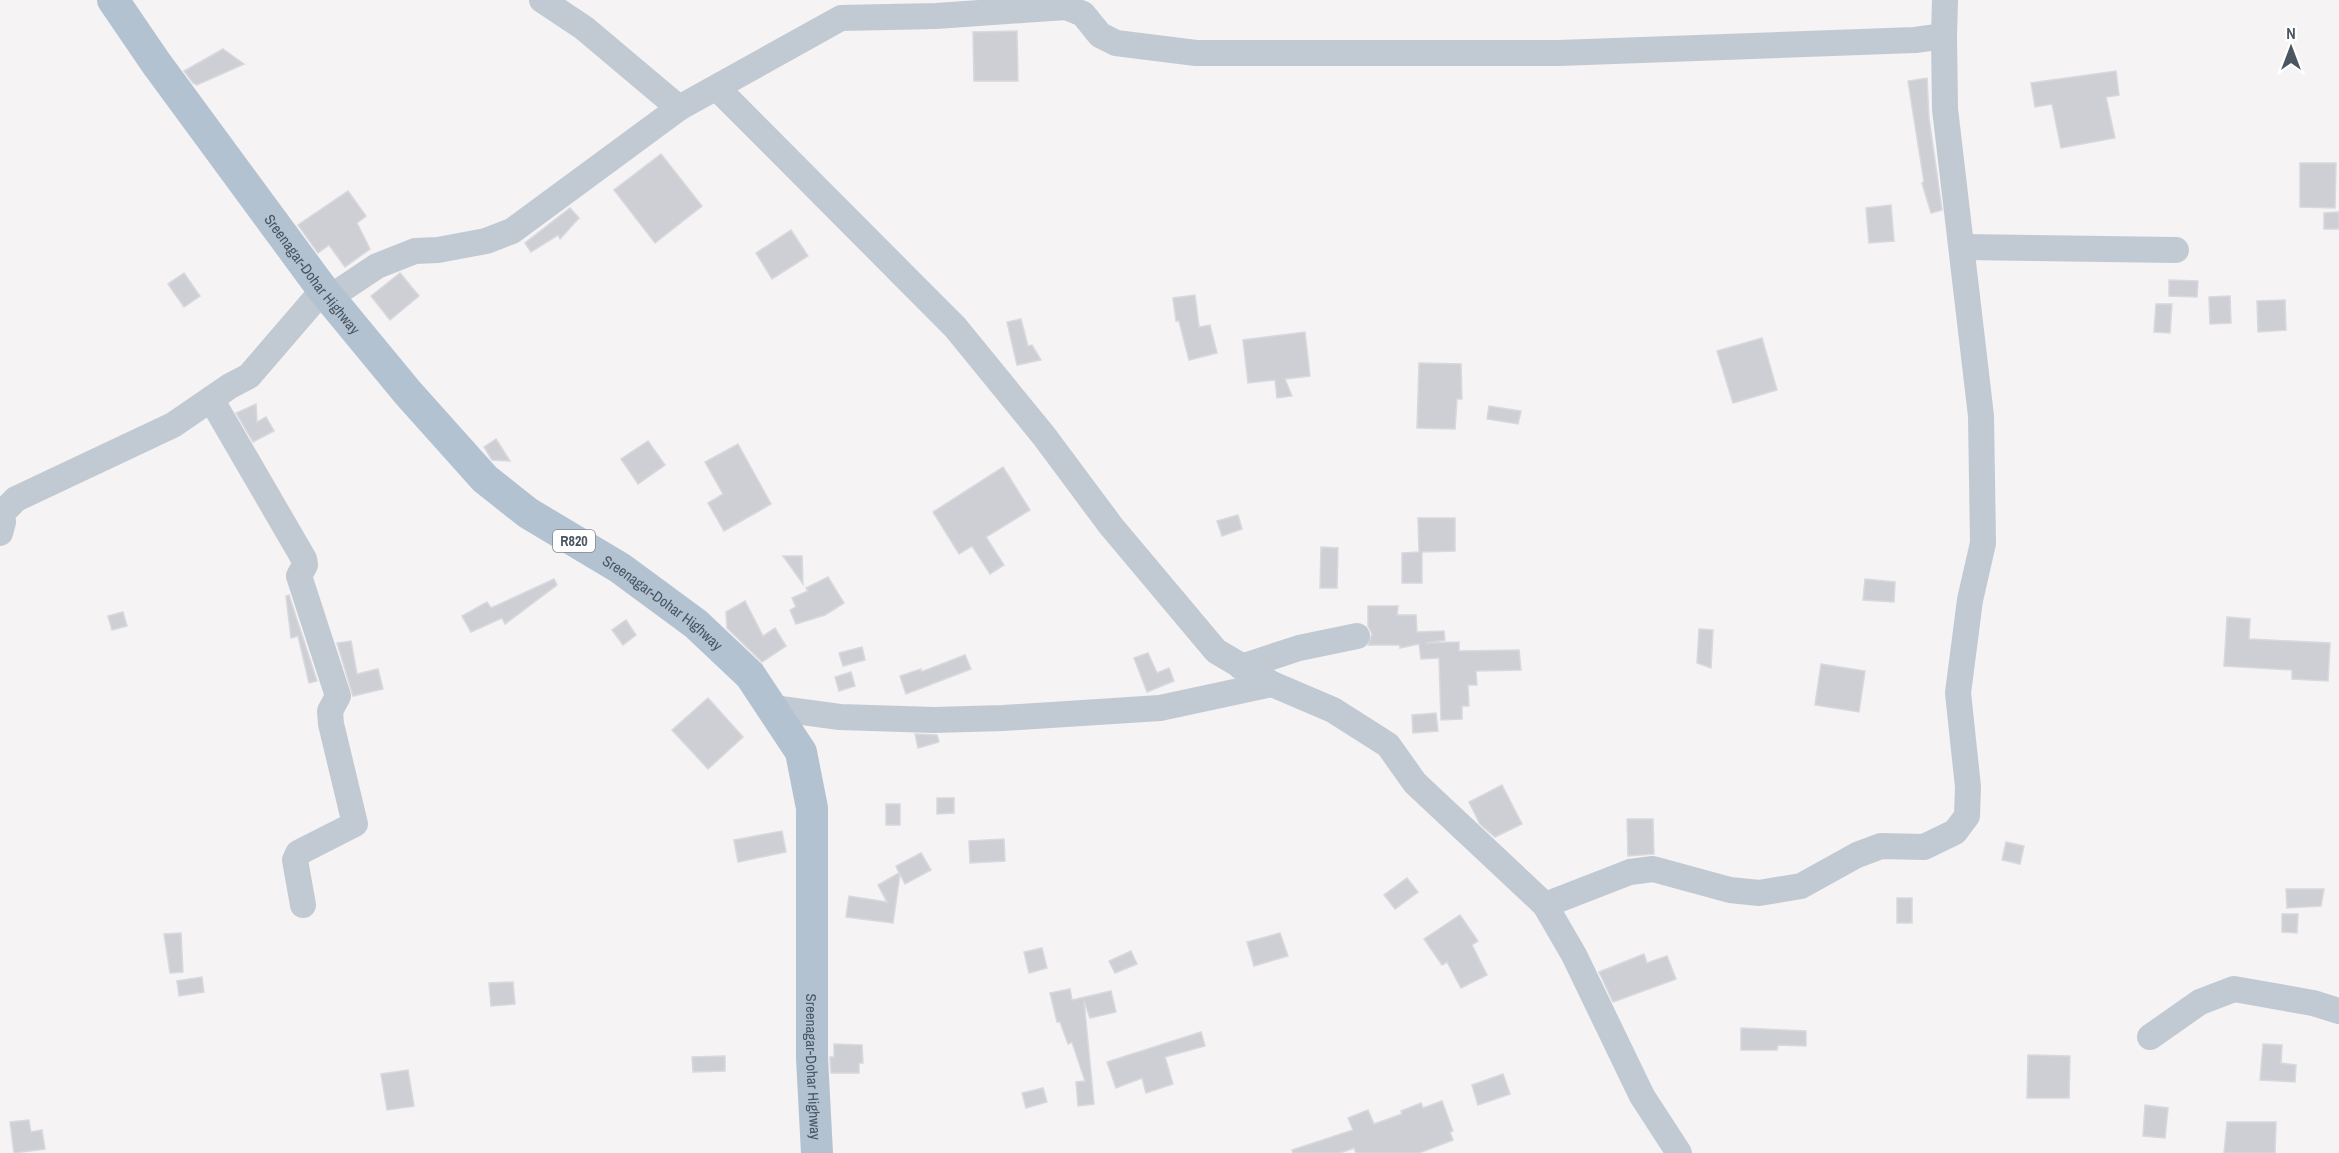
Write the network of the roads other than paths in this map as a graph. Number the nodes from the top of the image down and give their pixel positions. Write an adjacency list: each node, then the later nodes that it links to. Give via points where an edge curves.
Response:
1 (113, 0): 10 (main road, Sreenagar-Dohar Highway / R820)
2 (542, 0): 7 (street, via 584,28)
3 (1945, 0): 5 (street)
4 (844, 9): 5 (street, via 936,16 1066,7 1083,14 1100,35 1116,43 1196,53 1559,53); 6 (street)
5 (1944, 36): 8 (street, via 1945,108)
6 (717, 88): 7 (street); 14 (street, via 955,327 1216,651)
7 (679, 108): 10 (street, via 512,231 486,241 415,251 377,266)
8 (1963, 247): 9 (street); 18 (street, via 1982,416 1983,543 1970,600 1958,693 1968,787 1967,816 1954,832 1924,847 1881,846 1801,886 1759,893 1731,890 1653,868 1630,872)
9 (2176, 250)
10 (326, 294): 11 (street, via 249,376); 16 (main road, Sreenagar-Dohar Highway / R820, via 485,479 528,513 620,568 696,624 750,675)
11 (211, 399): 12 (street, via 173,425 16,499 2,513); 17 (street, via 304,559 299,576 338,696 330,711 331,724 355,824 298,853 295,860)
12 (0, 533)
13 (1357, 636): 14 (street, via 1299,648)
14 (1241, 667): 15 (street)
15 (1272, 684): 16 (street, via 1160,708 1003,718 840,717); 18 (street, via 1333,710 1388,745 1415,783)
16 (773, 708): 21 (main road, Sreenagar-Dohar Highway / R820, via 801,752 812,808 812,1058)
17 (303, 905)
18 (1545, 905): 22 (street, via 1574,955 1642,1096)
19 (2339, 1011): 20 (street, via 2234,989 2200,1002)
20 (2150, 1036)
21 (817, 1153)
22 (1679, 1153)

